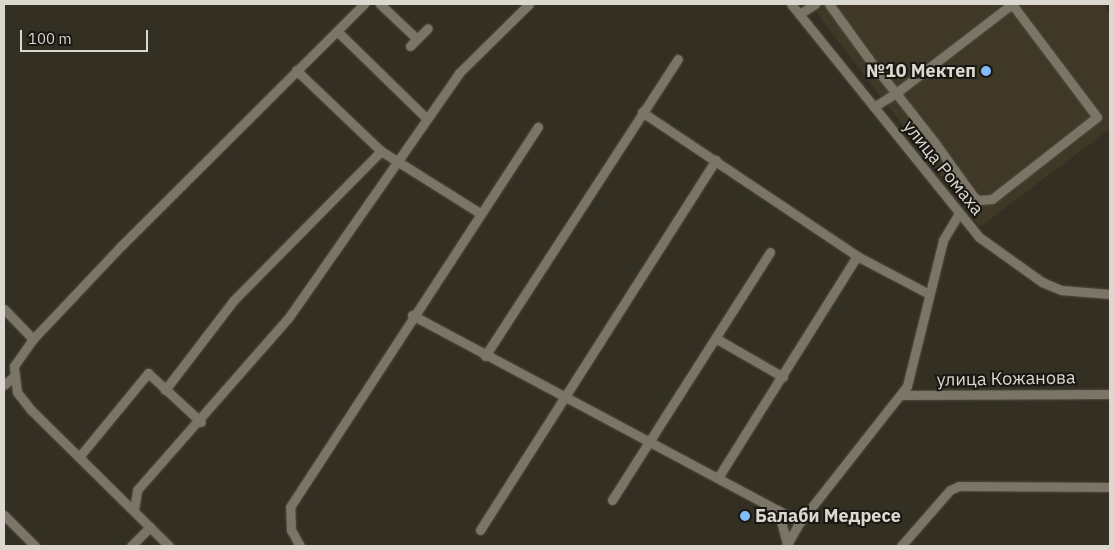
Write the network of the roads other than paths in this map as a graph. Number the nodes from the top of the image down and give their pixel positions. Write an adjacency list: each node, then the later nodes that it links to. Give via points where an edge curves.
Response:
1 (364, 4): 9 (street)
2 (380, 4): 8 (street, via 413,42)
3 (529, 4): 15 (street, via 459,73)
4 (790, 4): 7 (street, улица Ромаха)
5 (815, 4): 7 (street)
6 (829, 4): 12 (street)
7 (801, 13): 13 (street, улица Ромаха)
8 (428, 28)
9 (337, 31): 11 (street); 15 (street)
10 (678, 58): 14 (street)
11 (296, 70): 17 (street); 28 (street)
12 (896, 93): 12 (street, via 1012,4 1096,117 983,202 974,197); 13 (street)
13 (874, 107): 21 (street, улица Ромаха)
14 (642, 112): 19 (street); 30 (street)
15 (426, 118): 18 (street)
16 (538, 127): 20 (street)
17 (381, 151): 18 (street); 34 (street, via 252,280)
18 (394, 160): 20 (street); 38 (street, via 289,317)
19 (716, 160): 23 (street); 37 (street)
20 (480, 213): 27 (street)
21 (958, 216): 24 (street, via 943,240); 25 (street, улица Ромаха, via 997,252 1042,282 1061,290)
22 (770, 252): 29 (street)
23 (856, 256): 24 (street); 32 (street)
24 (929, 294): 36 (street, via 916,365)
25 (1110, 294)
26 (4, 309): 28 (street)
27 (412, 315): 30 (street); 54 (street, via 290,507 291,530)
28 (33, 339): 31 (street, via 17,359)
29 (717, 339): 32 (street); 39 (street)
30 (485, 356): 37 (street)
31 (13, 377): 33 (street); 40 (street, via 31,410)
32 (783, 377): 41 (street)
33 (4, 385)
34 (165, 390): 38 (street); 40 (street, via 148,373)
35 (1110, 394): 36 (street, улица Кожанова)
36 (902, 395): 47 (street)
37 (566, 399): 39 (street); 49 (street)
38 (200, 422): 44 (street, via 137,490)
39 (652, 441): 41 (street); 43 (street)
40 (79, 457): 44 (street)
41 (719, 476): 45 (street)
42 (1110, 487): 55 (street, via 959,486 950,490)
43 (612, 500)
44 (134, 510): 48 (street)
45 (778, 510): 47 (street); 50 (street)
46 (4, 515): 51 (street)
47 (800, 522): 50 (street)
48 (150, 527): 52 (street); 53 (street)
49 (480, 530)
50 (787, 545)
51 (34, 546)
52 (131, 546)
53 (169, 546)
54 (300, 546)
55 (902, 546)

